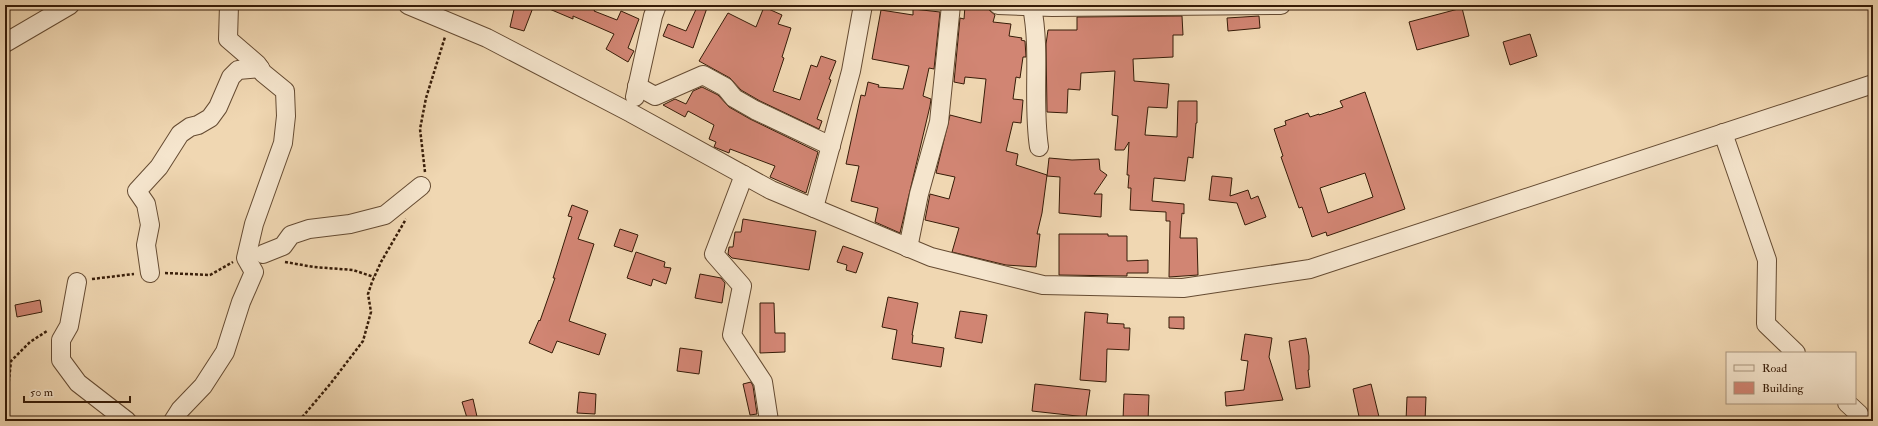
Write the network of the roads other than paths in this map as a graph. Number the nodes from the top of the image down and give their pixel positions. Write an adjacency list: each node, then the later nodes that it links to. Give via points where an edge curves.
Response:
1 (70, 5): 12 (street)
2 (229, 5): 13 (street, via 228,39)
3 (408, 5): 11 (street)
4 (449, 5): 11 (street)
5 (657, 5): 15 (street)
6 (863, 5): 18 (street, via 851,71)
7 (951, 5): 23 (street, via 939,122 919,194)
8 (998, 5): 10 (street)
9 (1281, 5): 10 (street)
10 (1032, 7): 19 (street, via 1037,29 1035,123)
11 (451, 23): 16 (street, via 487,38)
12 (5, 44)
13 (260, 68): 24 (street, via 285,91 286,116 283,143 254,224); 25 (street, via 238,70 231,77 218,107 210,118 180,134 159,167 137,191 146,204 150,225 146,245)
14 (1873, 84): 17 (street)
15 (637, 86): 16 (street); 18 (street, via 655,96 703,75 755,110)
16 (631, 113): 20 (street)
17 (1723, 133): 23 (street, via 1310,269 1183,288 1042,285 931,257); 27 (street, via 1767,260 1766,324)
18 (831, 146): 22 (street)
19 (1039, 147)
20 (744, 175): 22 (street, via 771,190); 31 (street, via 714,254 742,286 732,335 763,382)
21 (421, 186): 24 (street, via 385,215 291,234 283,246)
22 (814, 208): 23 (street)
23 (908, 248)
24 (254, 256): 30 (street, via 254,272 225,352)
25 (150, 273)
26 (77, 282): 29 (street, via 69,326 61,340 61,360 78,383)
27 (1795, 352)
28 (1849, 404): 32 (street)
29 (127, 421)
30 (174, 421)
31 (769, 421)
32 (1862, 421)

